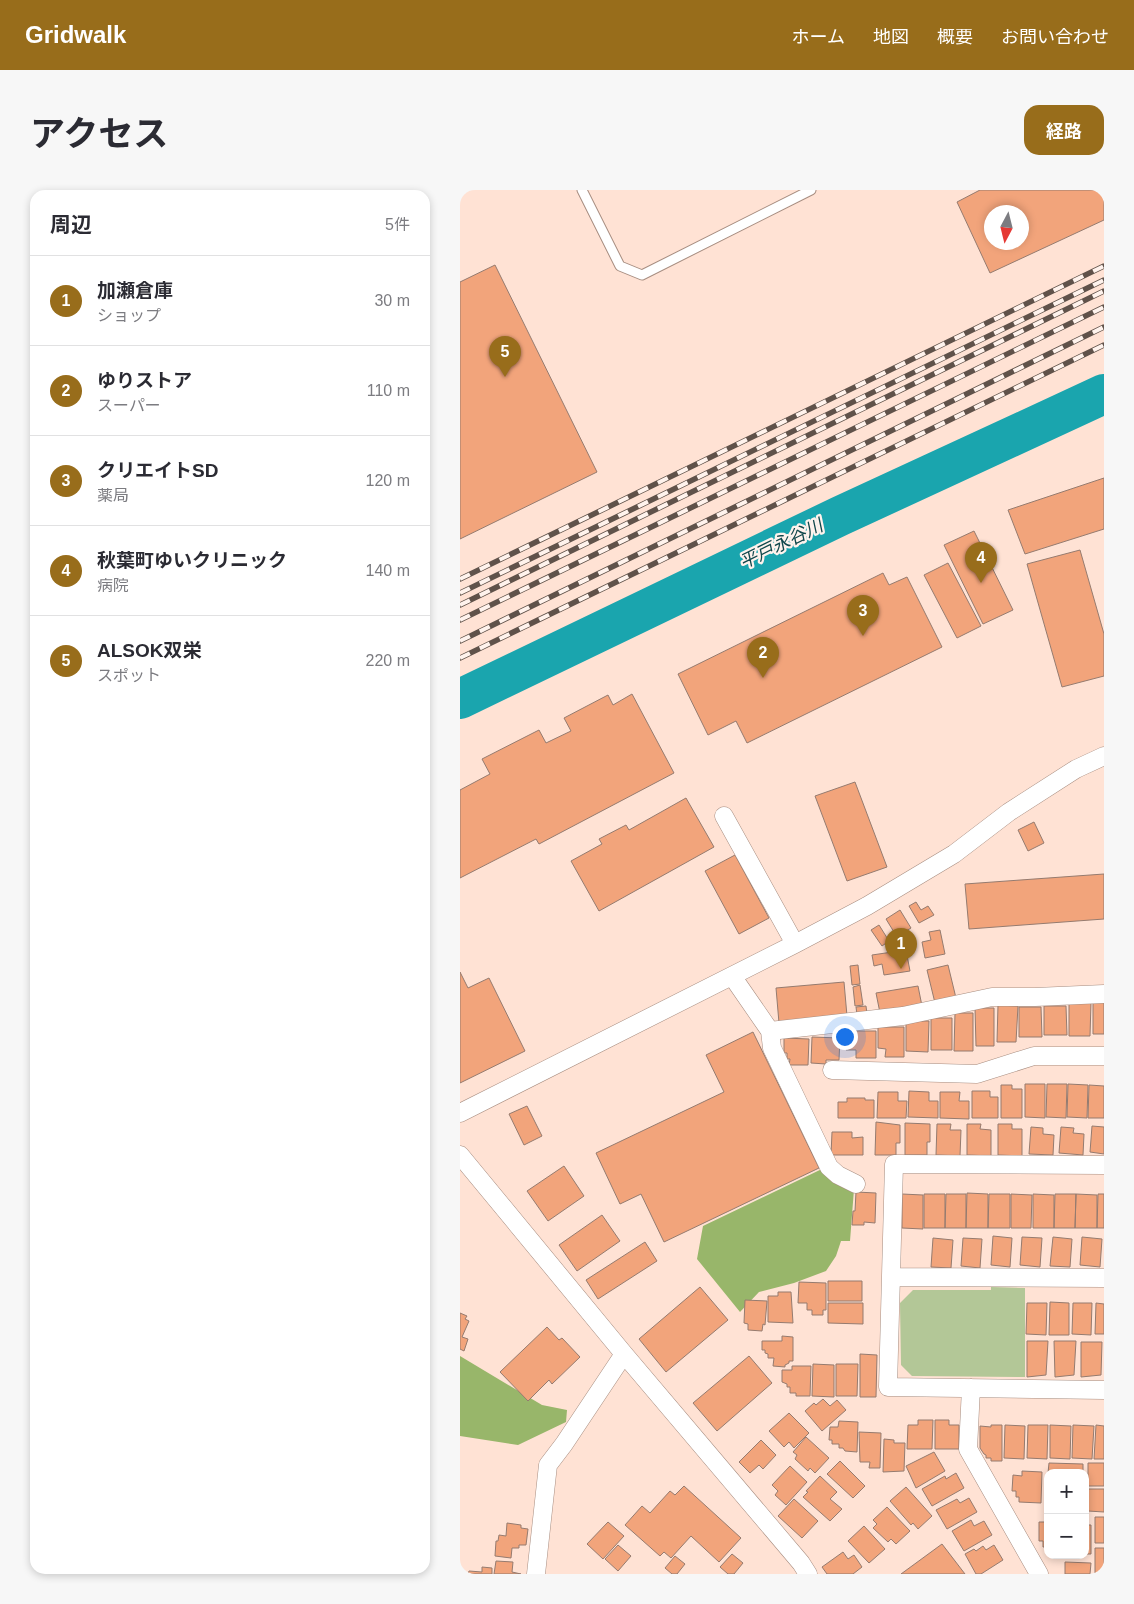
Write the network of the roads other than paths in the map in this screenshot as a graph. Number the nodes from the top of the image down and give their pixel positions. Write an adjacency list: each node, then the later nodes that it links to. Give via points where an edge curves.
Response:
1 (582, 190): 2 (lane, via 620,266 642,275)
2 (811, 190)
3 (1104, 756): 5 (street, via 1076,769 1009,812 954,854)
4 (724, 816): 5 (street)
5 (795, 944): 6 (street)
6 (732, 976): 8 (street); 11 (street)
7 (1104, 994): 8 (street, via 992,997 902,1016)
8 (770, 1031): 14 (street, via 772,1048 829,1167)
9 (1104, 1056): 10 (street, via 1034,1056 977,1074)
10 (832, 1070)
11 (460, 1113)
12 (460, 1155): 17 (street)
13 (1104, 1165): 15 (street, via 894,1164)
14 (856, 1184)
15 (891, 1277): 16 (street); 18 (street, via 888,1387)
16 (1104, 1278)
17 (624, 1354): 20 (street, via 548,1466); 21 (street)
18 (971, 1388): 19 (street); 22 (street, via 968,1449)
19 (1104, 1390)
20 (536, 1574)
21 (808, 1574)
22 (1039, 1574)

